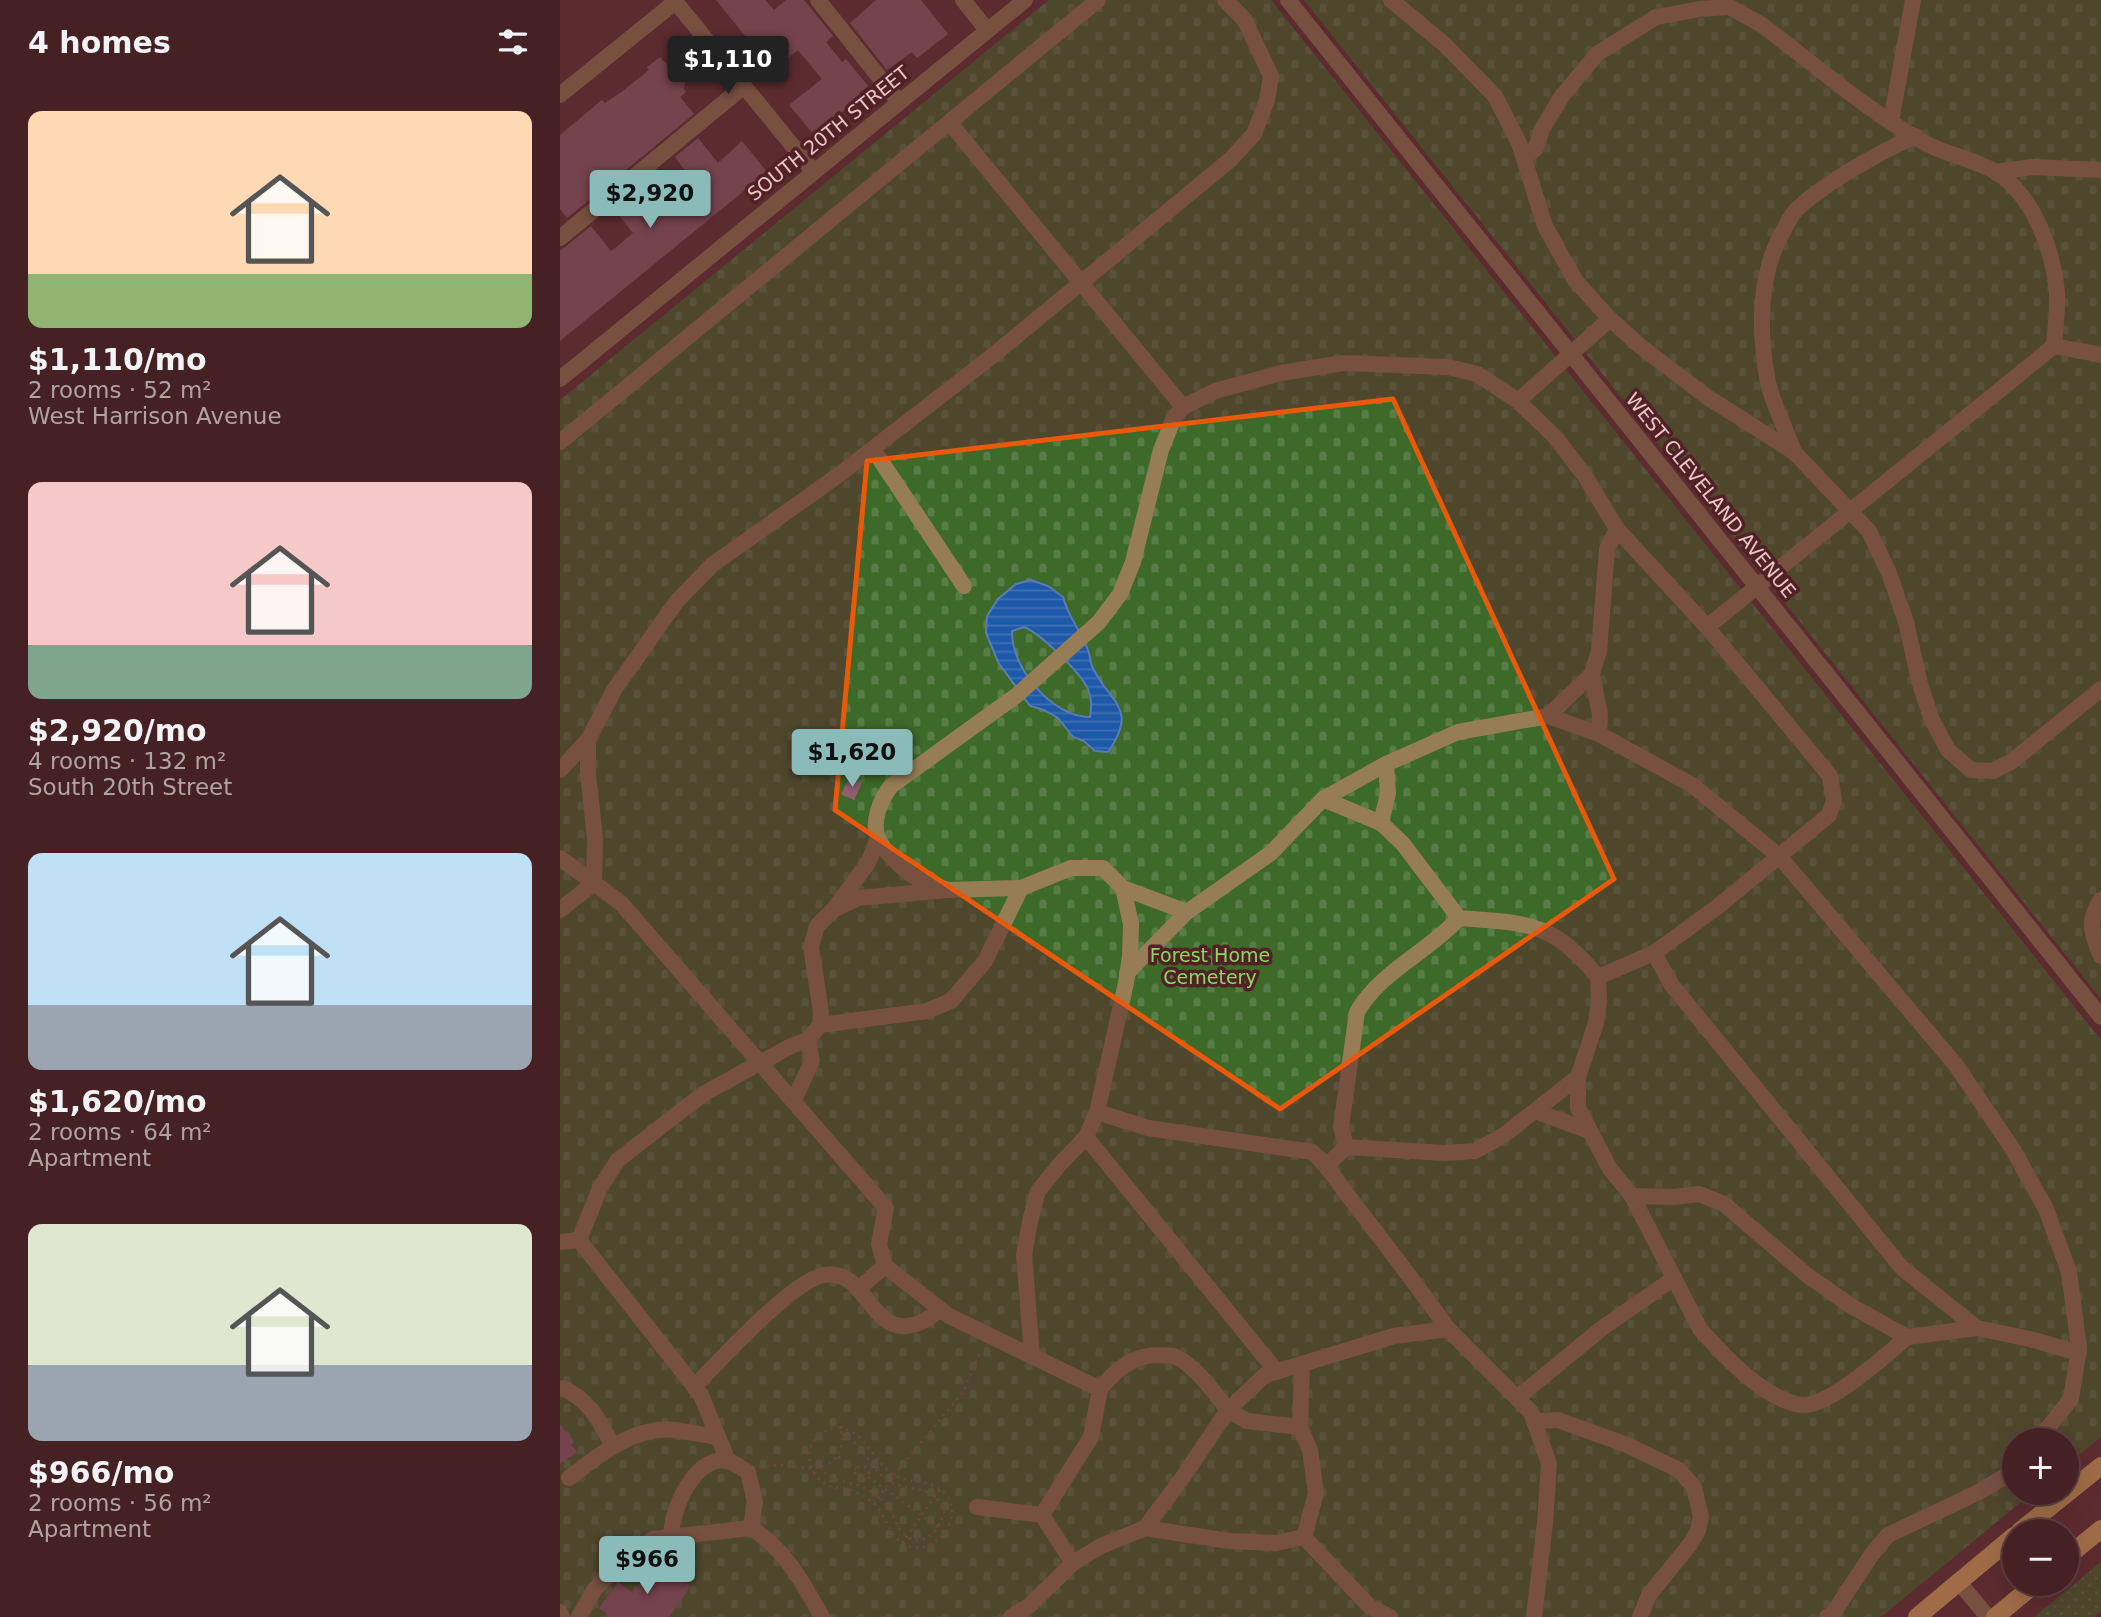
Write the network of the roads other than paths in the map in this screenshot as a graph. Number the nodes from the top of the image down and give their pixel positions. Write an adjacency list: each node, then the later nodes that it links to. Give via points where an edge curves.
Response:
1 (818, 0): 14 (street)
2 (963, 0): 11 (street)
3 (1024, 0): 11 (street, SOUTH 20TH STREET)
4 (1098, 0): 16 (street)
5 (1226, 0): 23 (street, via 1244,19 1271,76 1254,134 1230,160)
6 (1288, 0): 26 (street, WEST CLEVELAND AVENUE)
7 (1391, 0): 18 (street, via 1444,44 1495,96)
8 (1913, 0): 15 (street)
9 (675, 1): 12 (street); 13 (street)
10 (1724, 3): 15 (street, via 1755,20); 18 (street, via 1656,17 1597,54 1562,96 1536,148)
11 (987, 30): 14 (street, SOUTH 20TH STREET)
12 (744, 86): 20 (street); 22 (street)
13 (560, 95)
14 (899, 102): 20 (street, SOUTH 20TH STREET)
15 (1891, 121): 17 (street)
16 (950, 123): 23 (street); 31 (street)
17 (1916, 136): 21 (street); 33 (street, via 1886,150 1796,210 1774,245 1764,284 1761,329 1769,383)
18 (1524, 158): 24 (street, via 1545,226 1576,280)
19 (2101, 170): 21 (street, via 2033,167)
20 (814, 172): 28 (street, SOUTH 20TH STREET)
21 (1995, 172): 25 (street, via 2013,186 2037,220 2051,256 2057,294)
22 (560, 238)
23 (1080, 283): 30 (street); 32 (street)
24 (1610, 319): 26 (street); 33 (street, via 1707,397)
25 (2054, 346): 27 (street); 34 (street)
26 (1570, 353): 29 (street); 63 (street, WEST CLEVELAND AVENUE)
27 (2101, 355)
28 (560, 379)
29 (1518, 401): 30 (street, via 1477,374 1448,367 1343,363 1215,391); 35 (street, via 1555,437)
30 (1183, 407): 47 (street, via 1161,450 1133,562 1120,594 1089,631 1017,695 891,786 879,807)
31 (560, 442)
32 (873, 449): 36 (street); 42 (street, via 712,565 677,601 614,690)
33 (1794, 452): 34 (street)
34 (1850, 512): 37 (street); 39 (street, via 1869,531 1889,573 1932,720 1948,750 1971,770 1993,771 2011,762)
35 (1617, 529): 37 (street); 38 (street, via 1607,549 1599,651)
36 (964, 586)
37 (1712, 623): 48 (street, via 1830,776 1833,800 1829,815)
38 (1592, 674): 40 (street); 41 (street)
39 (2101, 689)
40 (1548, 716): 41 (street); 43 (street, via 1458,732)
41 (1599, 734): 48 (street, via 1692,785)
42 (588, 740): 44 (street); 50 (street)
43 (1387, 764): 45 (street); 46 (street, via 1388,793)
44 (560, 770)
45 (1323, 799): 46 (street); 57 (street, via 1271,853)
46 (1381, 823): 58 (street, via 1403,844)
47 (878, 838): 53 (street, via 915,877); 56 (street, via 868,863)
48 (1779, 856): 59 (street); 85 (street, via 1955,1064 2012,1147 2046,1209 2069,1272)
49 (560, 858): 50 (street)
50 (594, 883): 55 (street); 66 (street, via 621,903)
51 (1021, 888): 52 (street, via 1071,868 1103,868); 53 (street); 64 (street, via 985,961 951,1001 927,1011)
52 (1124, 888): 57 (street); 61 (street, via 1131,924)
53 (948, 890): 56 (street, via 858,898)
54 (2101, 900): 60 (street, via 2091,933)
55 (560, 910)
56 (833, 910): 64 (street, via 817,926 811,947)
57 (1187, 912): 61 (street)
58 (1459, 918): 62 (street, via 1521,923 1553,935 1578,953); 73 (street, via 1377,985 1357,1012 1341,1127)
59 (1654, 953): 62 (street); 82 (street, via 1671,984 1902,1268)
60 (2101, 956)
61 (1127, 973): 70 (street)
62 (1598, 977): 67 (street, via 1596,1023)
63 (2101, 1017)
64 (820, 1025): 65 (street)
65 (808, 1040): 66 (street); 68 (street, via 812,1061)
66 (761, 1062): 68 (street); 76 (street, via 703,1094 618,1160 600,1188)
67 (1578, 1077): 69 (street); 71 (street, via 1578,1108)
68 (794, 1100): 78 (street, via 886,1208 879,1244)
69 (1535, 1111): 71 (street); 73 (street, via 1475,1151)
70 (1097, 1112): 72 (street); 74 (street, via 1148,1128 1312,1152)
71 (1589, 1131): 75 (street, via 1610,1170)
72 (1086, 1137): 86 (street, via 1038,1191 1031,1217 1024,1254); 88 (street)
73 (1346, 1147): 74 (street)
74 (1327, 1165): 83 (street)
75 (1632, 1196): 79 (street); 84 (street, via 1699,1194 1724,1204 1807,1275)
76 (579, 1240): 77 (street); 89 (street)
77 (560, 1242)
78 (884, 1266): 80 (street); 81 (street)
79 (1674, 1278): 84 (street, via 1700,1329 1716,1348 1766,1391 1795,1403 1821,1401); 92 (street, via 1601,1329)
80 (858, 1289): 81 (street, via 876,1311 896,1325 922,1323); 89 (street, via 837,1275 811,1279 749,1330)
81 (940, 1310): 86 (street)
82 (1977, 1328): 84 (street); 85 (street)
83 (1448, 1329): 87 (street, via 1394,1336); 92 (street)
84 (1907, 1337)
85 (2079, 1353): 96 (street, via 2070,1399)
86 (1032, 1356): 91 (street)
87 (1303, 1364): 88 (street); 95 (street)
88 (1277, 1372): 93 (street, via 1265,1375)
89 (694, 1387): 97 (street)
90 (560, 1390): 98 (street, via 580,1397)
91 (1100, 1390): 93 (street, via 1130,1361 1150,1355 1173,1356 1199,1375); 104 (street, via 1091,1437)
92 (1517, 1398): 94 (street)
93 (1228, 1409): 95 (street, via 1247,1421); 107 (street)
94 (1534, 1421): 122 (street, via 1549,1464); 123 (street, via 1558,1420 1627,1444 1678,1470 1694,1487 1701,1517 1698,1530 1648,1595)
95 (1300, 1427): 110 (street, via 1310,1450 1316,1493)
96 (2047, 1428)
97 (718, 1437): 98 (street, via 649,1431); 99 (street)
98 (613, 1446): 102 (street)
99 (728, 1461): 106 (street, via 747,1472 755,1502); 109 (street, via 708,1462 695,1474 671,1523)
100 (2101, 1466): 105 (main road)
101 (2002, 1478): 124 (street, via 1888,1535)
102 (563, 1483)
103 (977, 1507): 104 (street)
104 (1042, 1515): 113 (street)
105 (2035, 1519)
106 (751, 1528): 109 (street); 119 (street, via 783,1556)
107 (1145, 1528): 110 (street, via 1229,1541 1276,1543); 113 (street)
108 (2101, 1529): 112 (main road)
109 (671, 1537): 118 (street, via 653,1539 621,1563 594,1590)
110 (1304, 1537): 121 (street, via 1370,1606)
111 (2002, 1546): 114 (main road)
112 (2079, 1548)
113 (1073, 1563): 120 (street)
114 (1958, 1581): 125 (main road); 126 (street)
115 (2020, 1596): 127 (main road)
116 (560, 1612): 117 (street)
117 (562, 1617)
118 (579, 1617)
119 (822, 1617)
120 (1011, 1617)
121 (1390, 1617)
122 (1534, 1617)
123 (1640, 1617)
124 (1826, 1617)
125 (1917, 1617)
126 (1988, 1617)
127 (1994, 1617)

